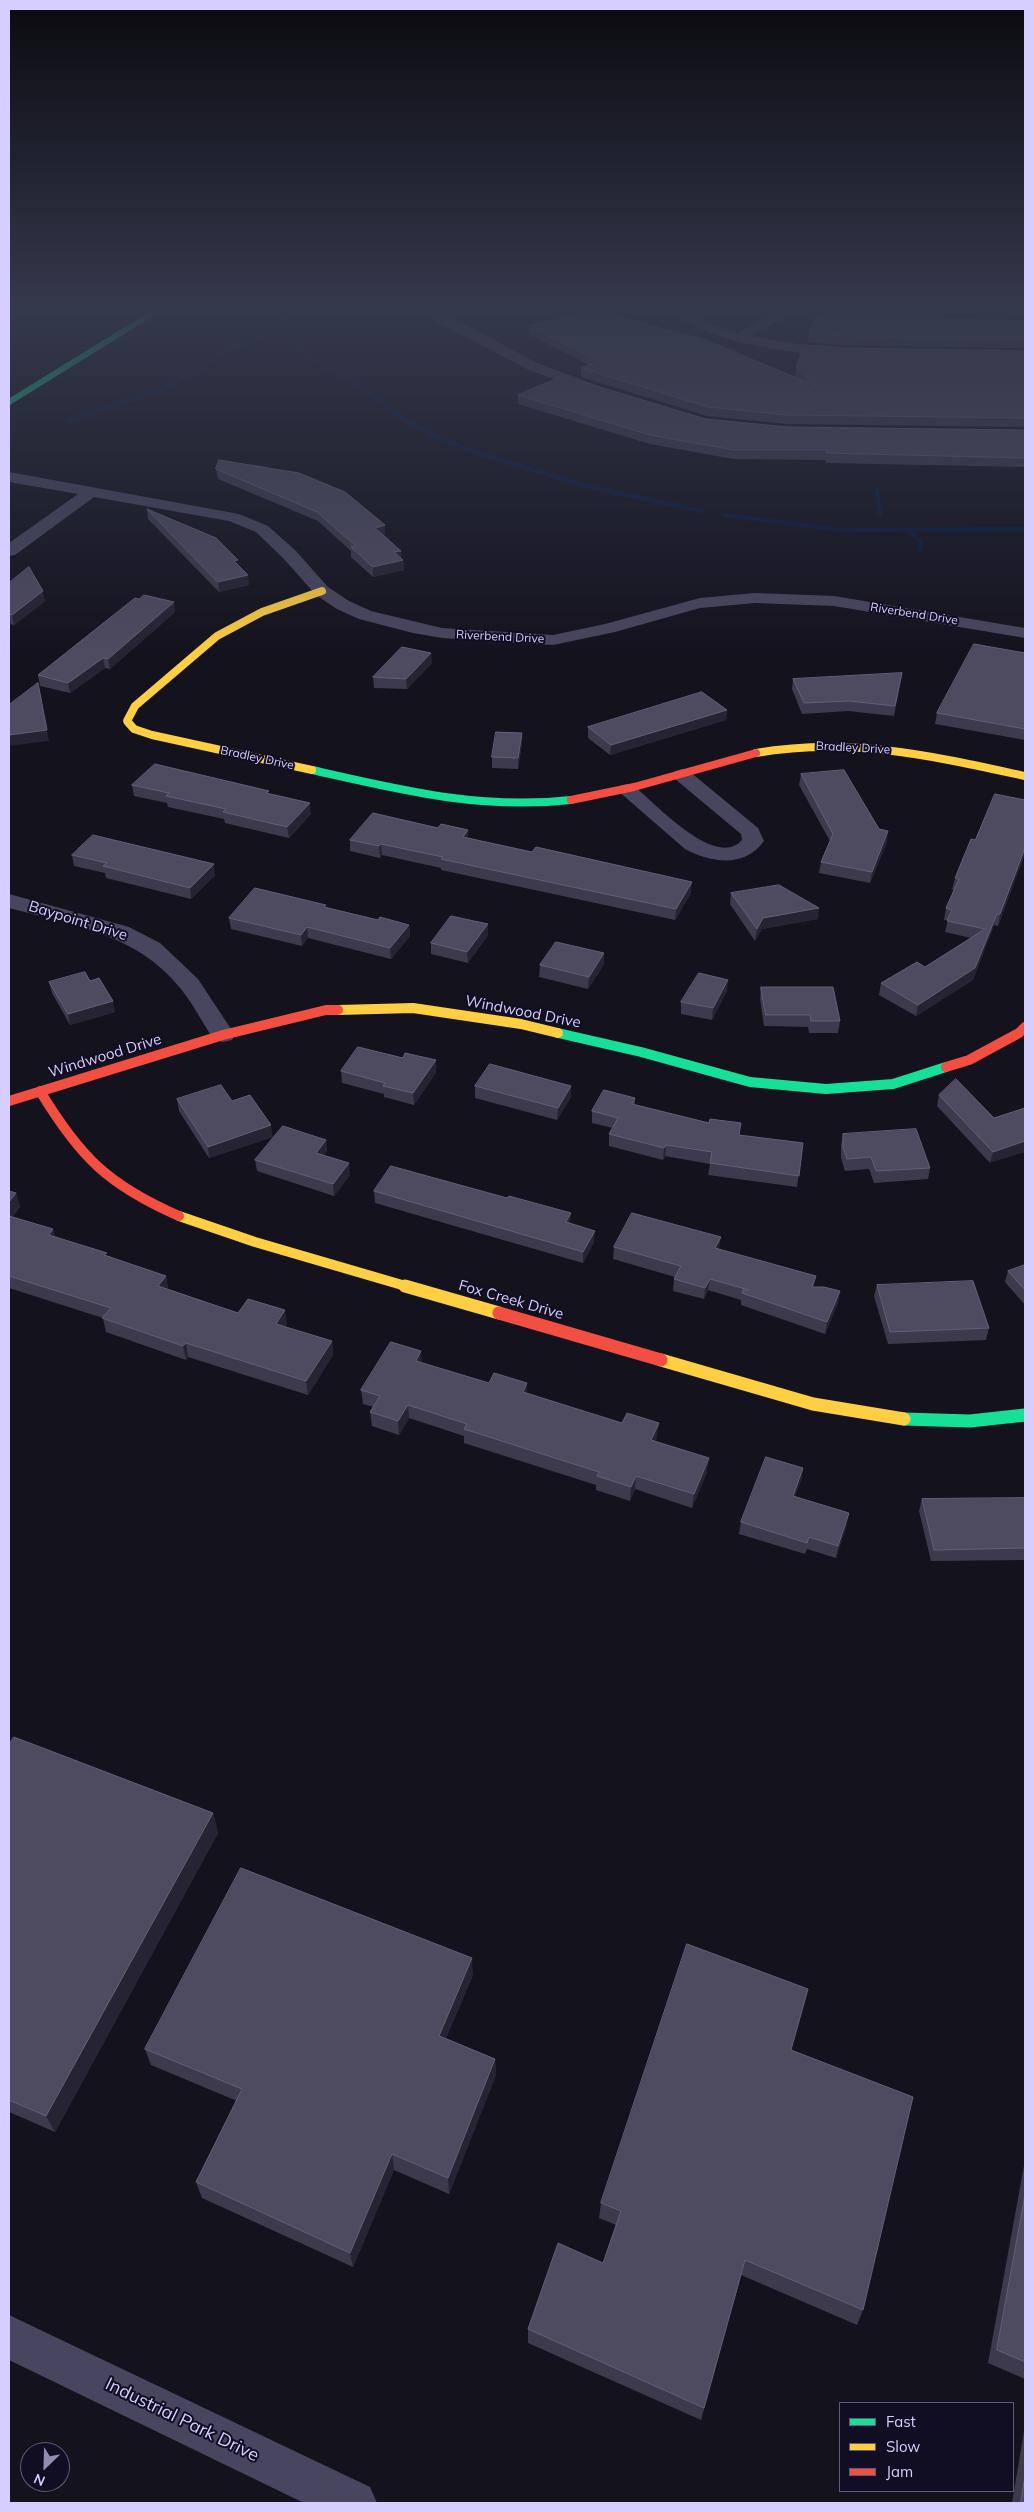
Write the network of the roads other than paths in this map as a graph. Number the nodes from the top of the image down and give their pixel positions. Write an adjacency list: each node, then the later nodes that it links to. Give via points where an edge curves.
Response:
1 (9, 477): 2 (street, Riverbend Drive)
2 (92, 491): 3 (street); 4 (street, Riverbend Drive, via 234,517 262,529)
3 (9, 551)
4 (322, 591): 5 (street, Riverbend Drive, via 372,617 414,628 482,637 553,640 700,603 755,598 834,601); 8 (street, Bradley Drive, via 262,612 217,636 135,706 127,720 134,729 152,735 464,801 564,803)
5 (1025, 633)
6 (682, 774): 7 (street, Bradley Drive, via 765,752 829,746 892,750); 8 (street, Bradley Drive); 8 (street, via 751,832 753,841 749,848 734,854 703,852)
7 (1025, 776)
8 (627, 790)
9 (9, 901): 11 (street, Baypoint Drive, via 121,932 152,948 190,984)
10 (1025, 1027): 11 (street, Windwood Drive, via 969,1060 893,1084 826,1089 750,1082 521,1024 413,1008 326,1010)
11 (223, 1035): 12 (street, Windwood Drive)
12 (40, 1091): 13 (street, Windwood Drive); 14 (street, Fox Creek Drive, via 67,1136 105,1177 142,1200 198,1224 813,1404 869,1417 929,1423 986,1422)
13 (9, 1101)
14 (1025, 1415)
15 (9, 2337): 16 (street, Industrial Park Drive)
16 (354, 2503)

